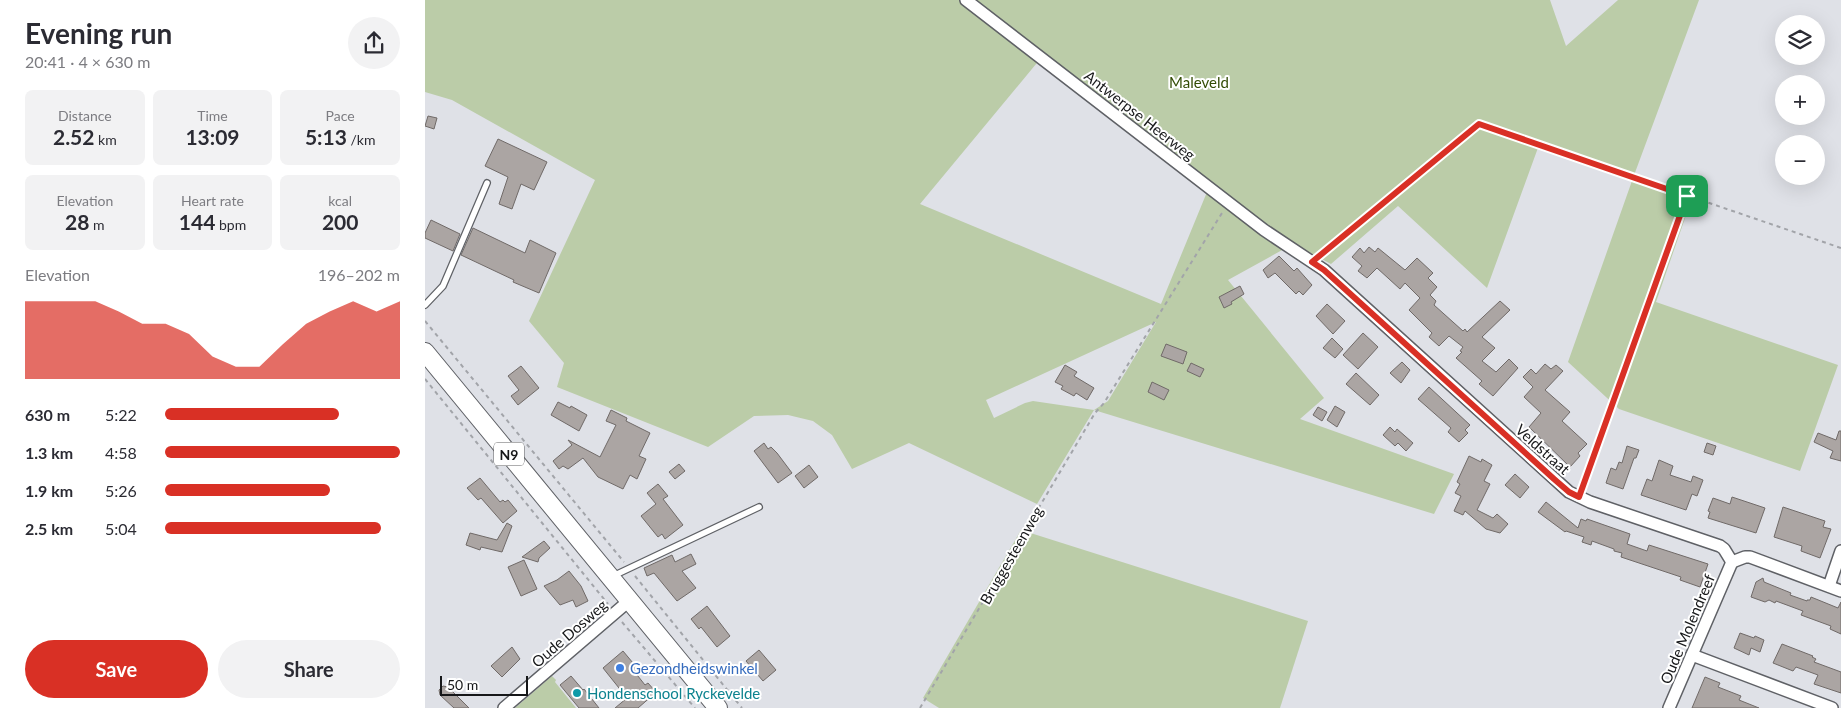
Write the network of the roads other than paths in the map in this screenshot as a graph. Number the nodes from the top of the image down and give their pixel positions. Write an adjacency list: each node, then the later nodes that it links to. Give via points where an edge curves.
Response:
1 (966, 0): 3 (street, Antwerpse Heerweg)
2 (487, 183): 4 (lane, via 443,286)
3 (1297, 252): 8 (street, Veldstraat, via 1324,270 1569,492 1720,546)
4 (425, 305)
5 (425, 352): 9 (main road, N9)
6 (759, 507): 9 (lane, via 629,568)
7 (1841, 551): 10 (street)
8 (1732, 562): 10 (street, via 1749,557); 13 (street, Oude Molendreef)
9 (609, 574): 12 (main road, N9)
10 (1829, 586): 11 (street)
11 (1841, 591)
12 (630, 600): 14 (main road, N9); 15 (street, Oude Dosweg)
13 (1692, 655): 16 (street, Oude Molendreef); 17 (street)
14 (718, 707)
15 (504, 708)
16 (1669, 708)
17 (1832, 708)

